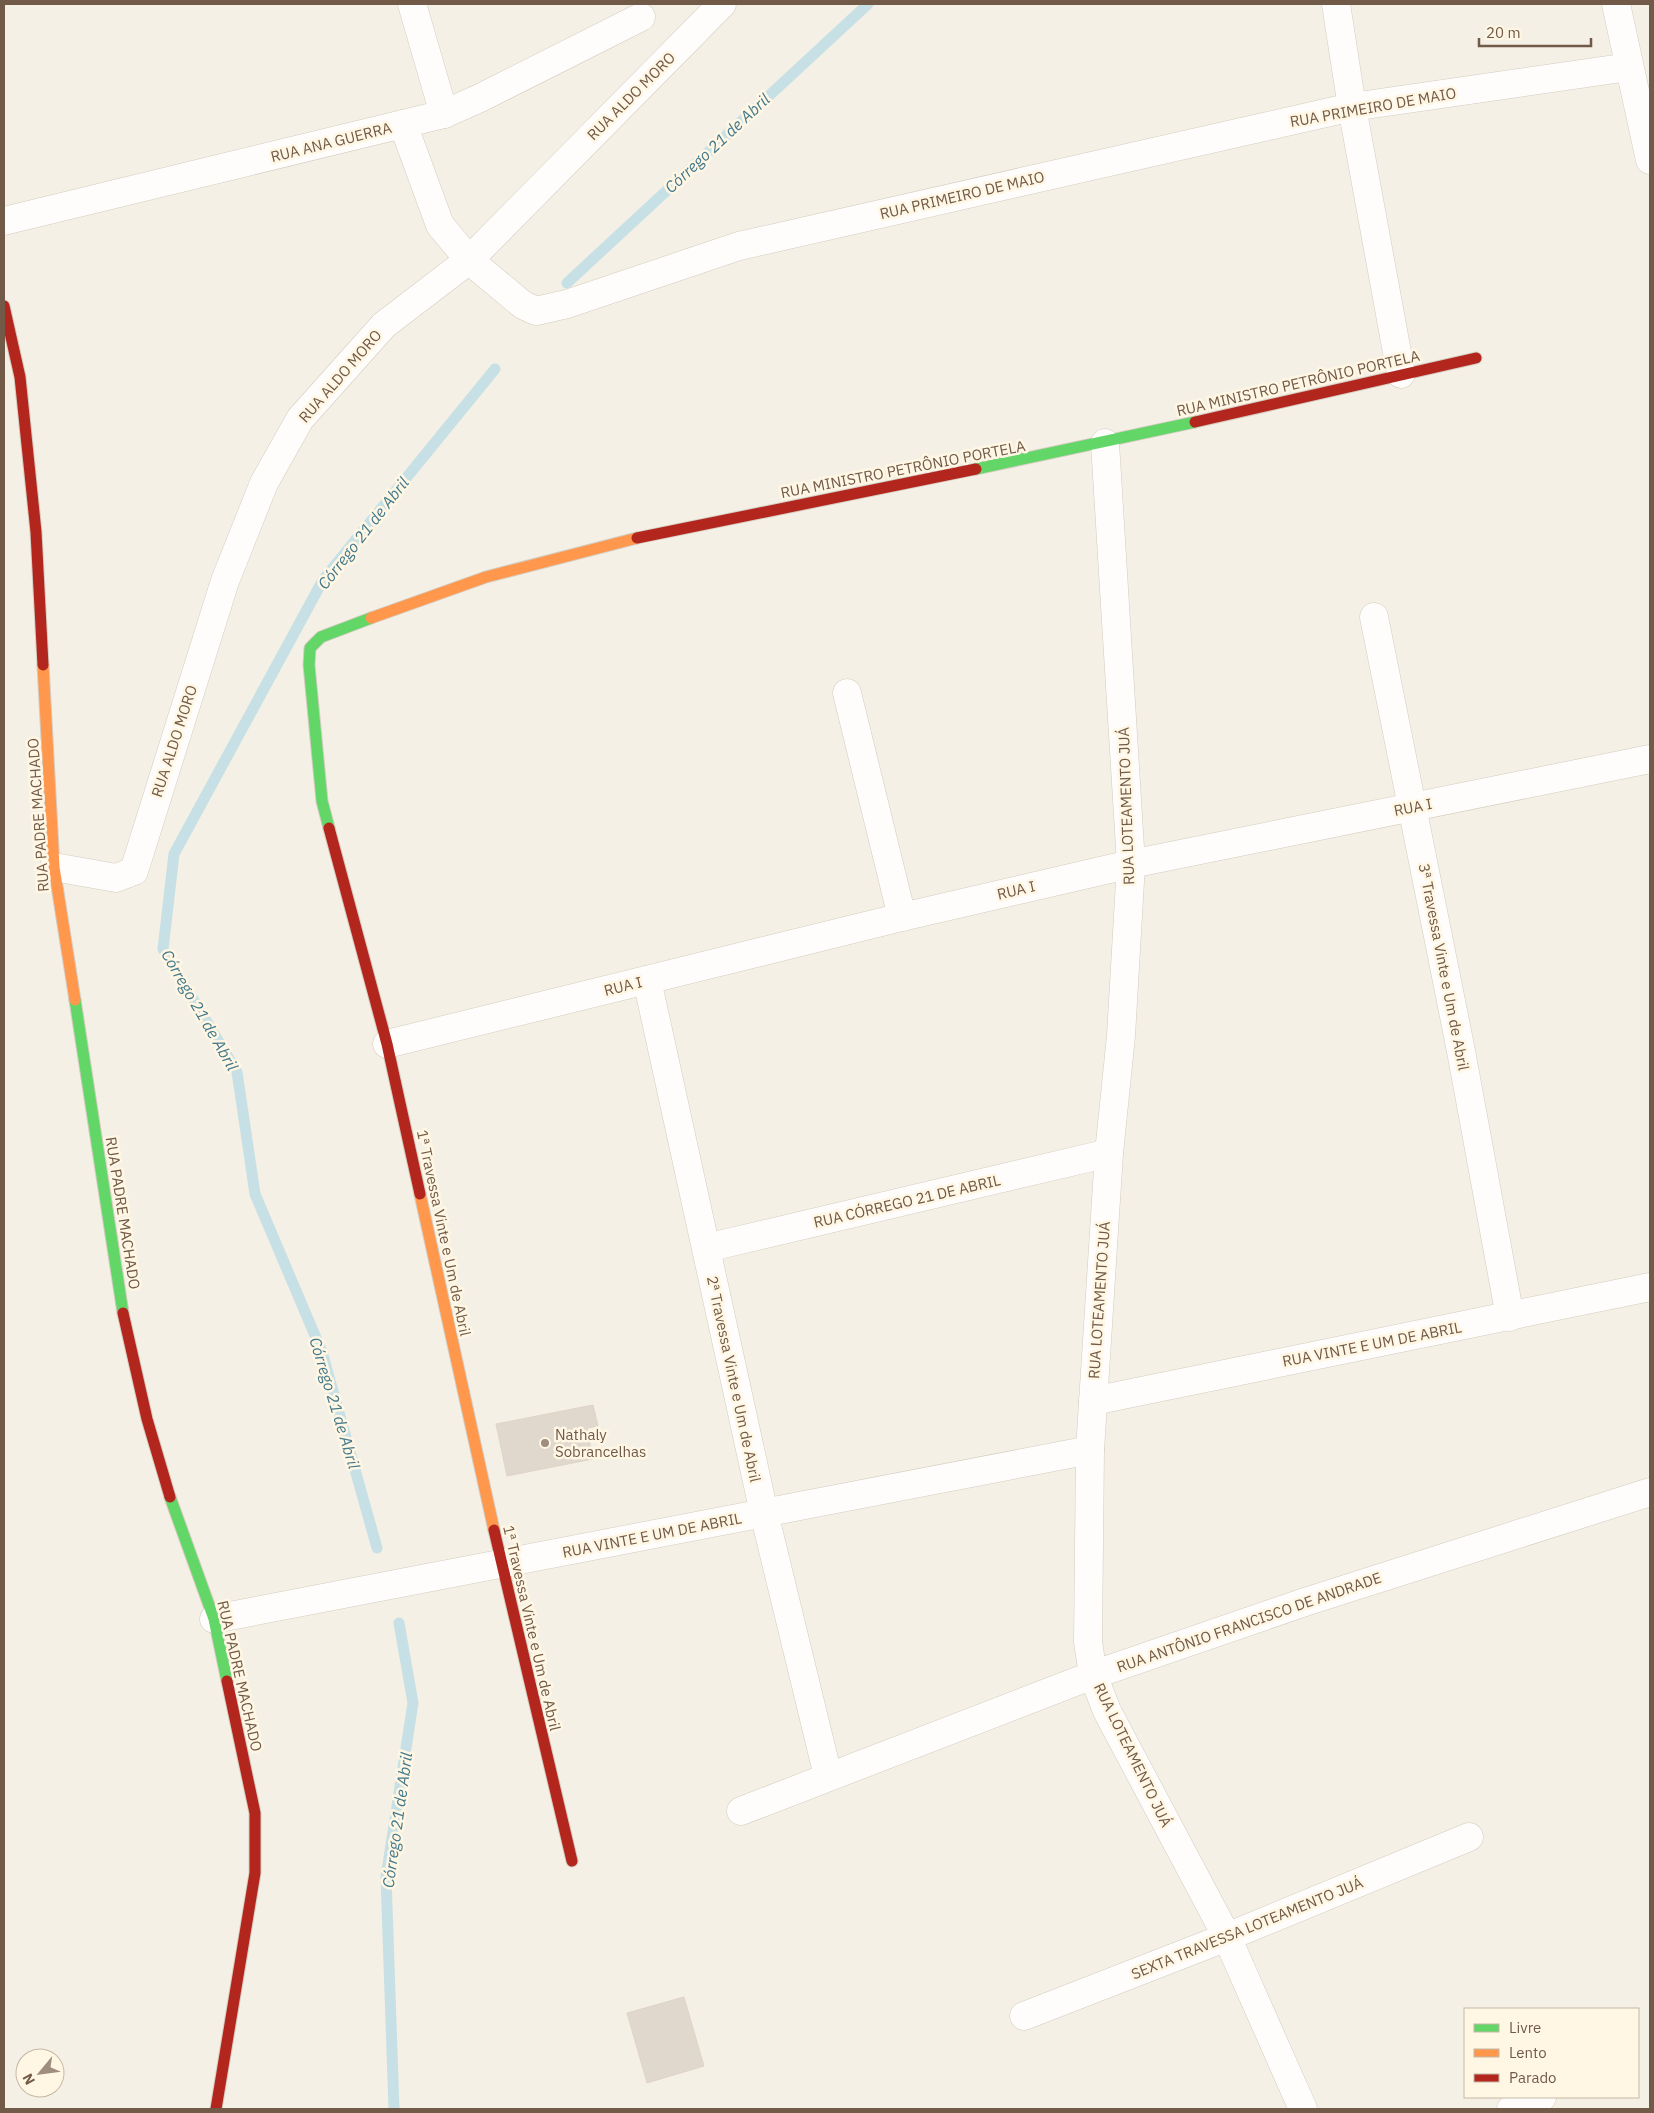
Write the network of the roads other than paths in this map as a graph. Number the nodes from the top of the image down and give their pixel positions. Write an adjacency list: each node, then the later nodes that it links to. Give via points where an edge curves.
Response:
1 (412, 4): 8 (street)
2 (722, 4): 12 (street, RUA ALDO MORO)
3 (1336, 4): 7 (street)
4 (1616, 4): 6 (street)
5 (641, 17): 8 (street, RUA ANA GUERRA)
6 (1629, 67): 7 (street, RUA PRIMEIRO DE MAIO); 10 (street)
7 (1352, 108): 12 (street, RUA PRIMEIRO DE MAIO, via 739,246 567,304 536,311 522,305); 15 (street)
8 (444, 114): 9 (street, RUA ANA GUERRA)
9 (403, 124): 11 (street, RUA ANA GUERRA); 12 (street, RUA PRIMEIRO DE MAIO, via 440,225)
10 (1650, 160)
11 (4, 222)
12 (469, 260): 23 (street, RUA ALDO MORO, via 384,325 300,419 264,482 225,581 134,871 116,878)
13 (4, 306): 23 (street, RUA PADRE MACHADO, via 20,378 36,532)
14 (1476, 358): 15 (street, RUA MINISTRO PETRÔNIO PORTELA)
15 (1401, 374): 16 (street, RUA MINISTRO PETRÔNIO PORTELA)
16 (1105, 443): 18 (street, RUA MINISTRO PETRÔNIO PORTELA, via 612,543 486,577); 22 (street, RUA LOTEAMENTO JUÁ)
17 (1374, 617): 21 (street, 3ª Travessa Vinte e Um de Abril)
18 (342, 629): 26 (street, 1ª Travessa Vinte e Um de Abril, via 321,637 310,648 322,801)
19 (847, 693): 24 (street)
20 (1650, 759): 21 (street, RUA I)
21 (1413, 807): 22 (street, RUA I); 30 (street, 3ª Travessa Vinte e Um de Abril)
22 (1131, 864): 24 (street, RUA I); 27 (street, RUA LOTEAMENTO JUÁ)
23 (54, 867): 36 (street, RUA PADRE MACHADO, via 124,1318 147,1418 176,1518)
24 (902, 917): 25 (street, RUA I)
25 (647, 980): 26 (street, RUA I); 28 (street, 2ª Travessa Vinte e Um de Abril)
26 (387, 1044): 35 (street, 1ª Travessa Vinte e Um de Abril)
27 (1109, 1153): 28 (street, RUA CÓRREGO 21 DE ABRIL); 31 (street, RUA LOTEAMENTO JUÁ)
28 (706, 1248): 34 (street, 2ª Travessa Vinte e Um de Abril)
29 (1650, 1287): 30 (street, RUA VINTE E UM DE ABRIL)
30 (1510, 1317): 31 (street, RUA VINTE E UM DE ABRIL)
31 (1093, 1400): 32 (street, RUA LOTEAMENTO JUÁ)
32 (1090, 1450): 34 (street, RUA VINTE E UM DE ABRIL); 37 (street, RUA LOTEAMENTO JUÁ, via 1088,1642)
33 (1650, 1492): 37 (street, RUA ANTÔNIO FRANCISCO DE ANDRADE, via 1305,1602)
34 (764, 1513): 35 (street, RUA VINTE E UM DE ABRIL); 38 (street, 2ª Travessa Vinte e Um de Abril)
35 (501, 1564): 36 (street, RUA VINTE E UM DE ABRIL); 41 (street, 1ª Travessa Vinte e Um de Abril)
36 (214, 1619): 45 (street, RUA PADRE MACHADO, via 256,1813 255,1873)
37 (1093, 1675): 38 (street, RUA ANTÔNIO FRANCISCO DE ANDRADE); 42 (street, RUA LOTEAMENTO JUÁ, via 1107,1711)
38 (828, 1776): 39 (street, RUA ANTÔNIO FRANCISCO DE ANDRADE)
39 (741, 1811)
40 (1469, 1837): 42 (street, SEXTA TRAVESSA LOTEAMENTO JUÁ)
41 (572, 1860)
42 (1227, 1937): 43 (street, SEXTA TRAVESSA LOTEAMENTO JUÁ); 46 (street, RUA LOTEAMENTO JUÁ)
43 (1024, 2016)
44 (1539, 2098): 47 (street)
45 (216, 2109)
46 (1303, 2109)
47 (1511, 2109)

